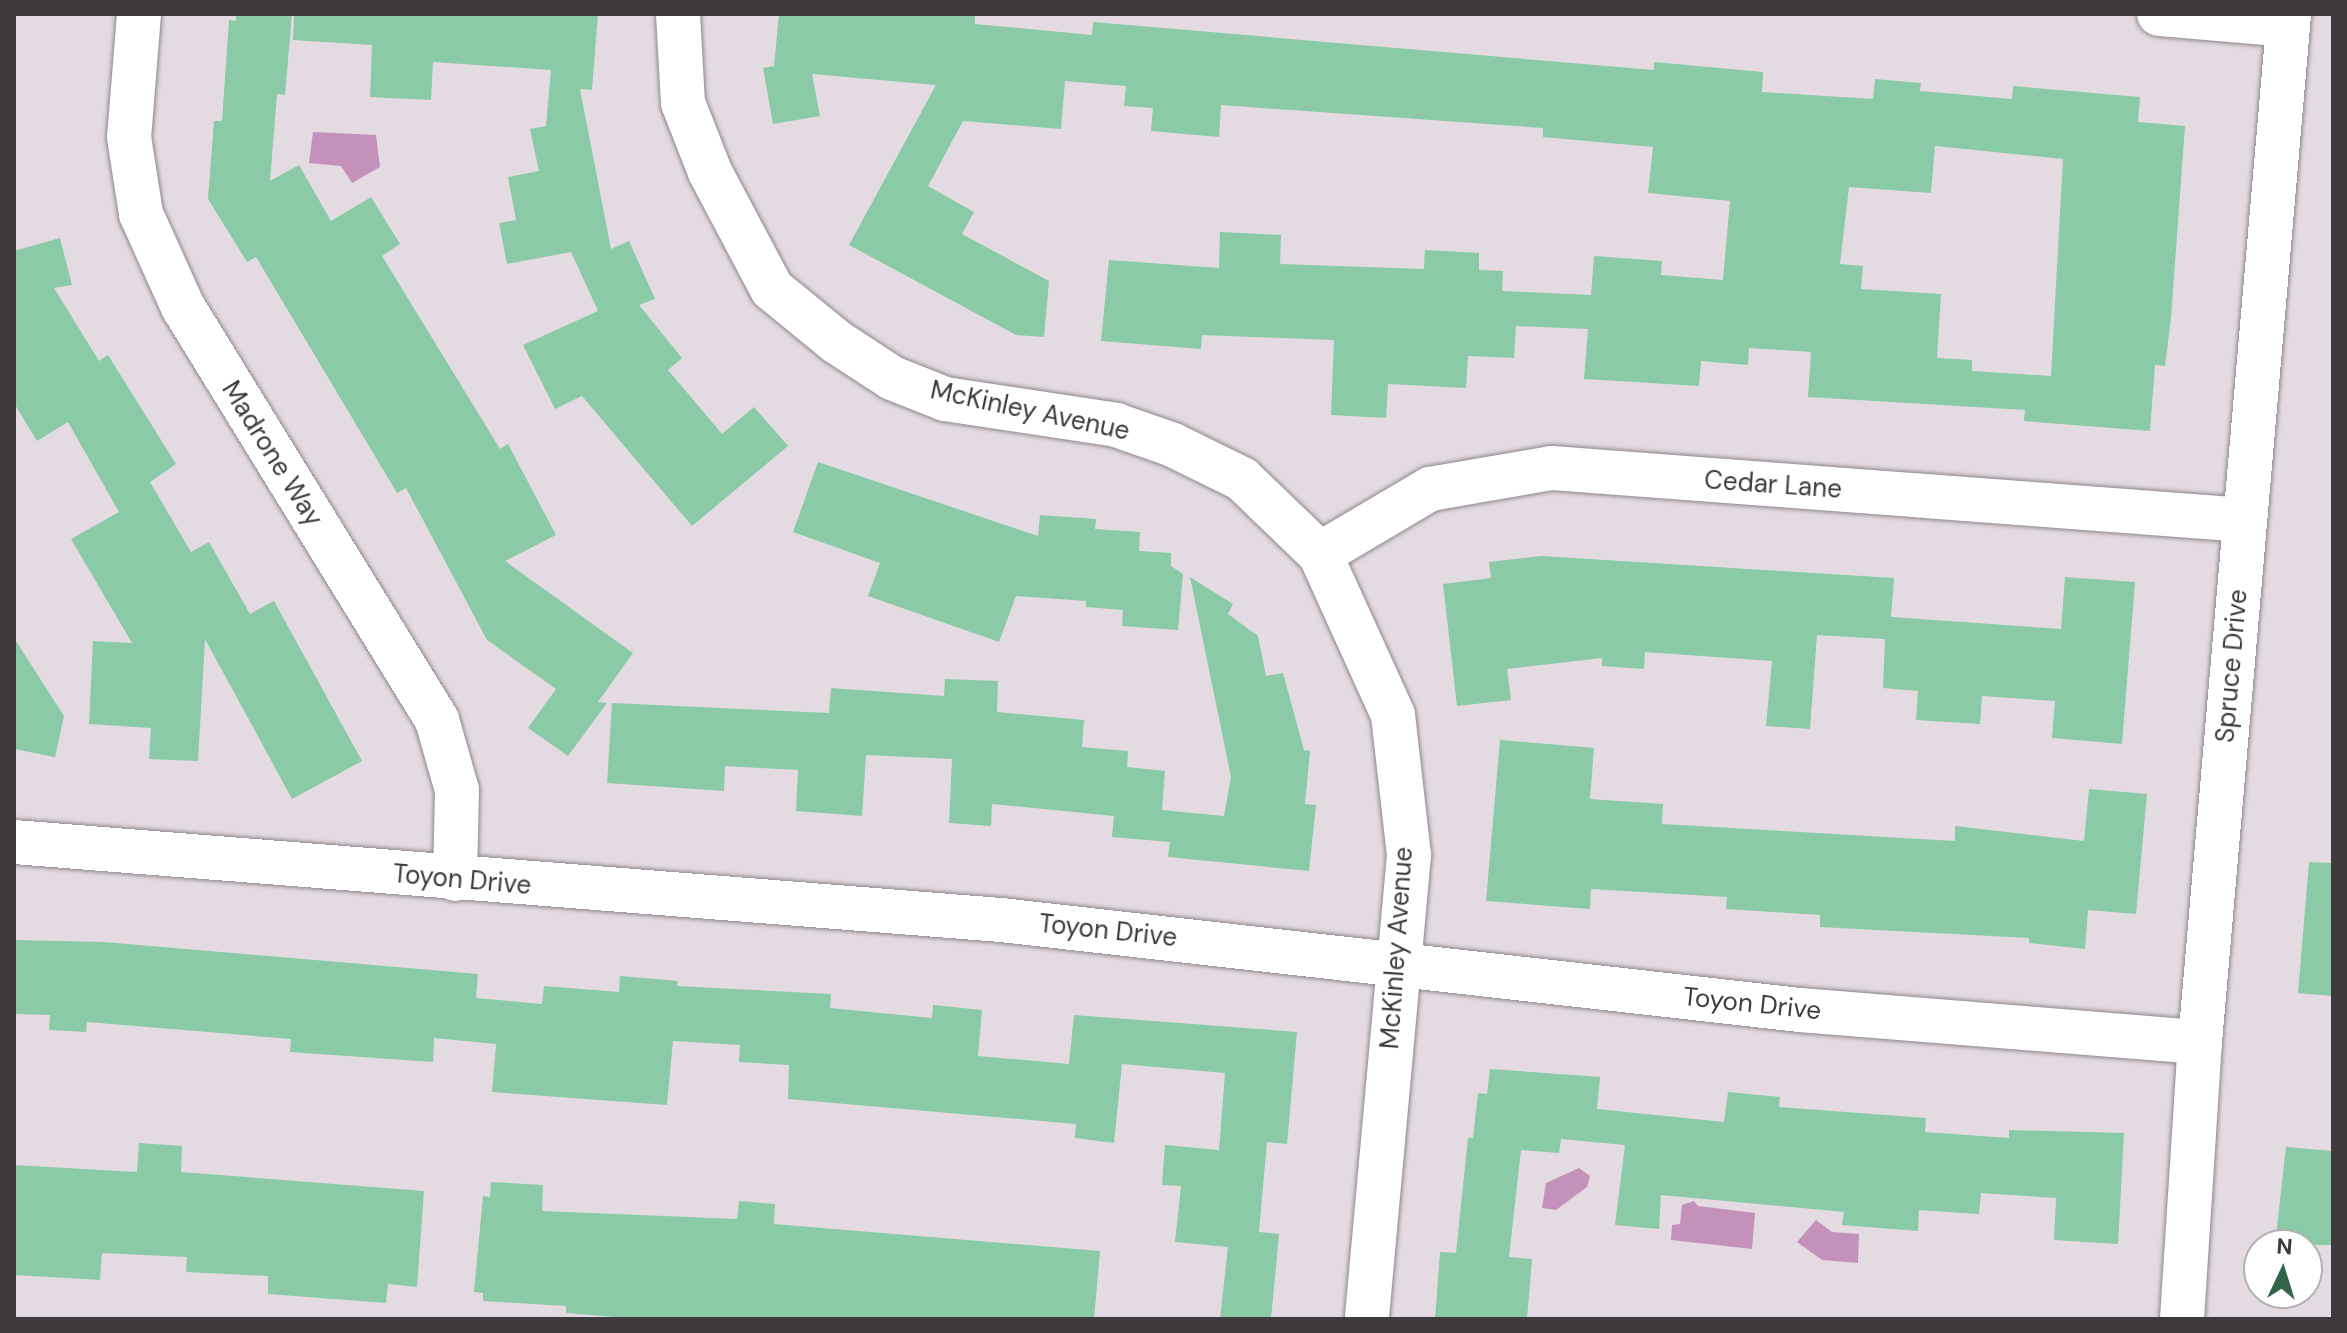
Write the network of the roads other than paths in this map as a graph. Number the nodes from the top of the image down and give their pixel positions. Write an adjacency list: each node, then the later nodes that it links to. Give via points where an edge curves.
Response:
1 (139, 14): 8 (street, Madrone Way, via 129,137 141,214 183,307 437,720 457,790)
2 (678, 14): 6 (street, McKinley Avenue, via 683,103 710,172 772,289 837,342 892,378 932,394 1116,425 1173,445 1242,479)
3 (2159, 14): 4 (street)
4 (2289, 20): 5 (street, Spruce Drive)
5 (2245, 520): 6 (street, Cedar Lane, via 1552,468 1430,489); 10 (street, Spruce Drive)
6 (1320, 554): 9 (street, McKinley Avenue, via 1393,715 1409,855)
7 (14, 842): 8 (street, Toyon Drive)
8 (455, 879): 9 (street, Toyon Drive, via 1001,920)
9 (1397, 962): 10 (street, Toyon Drive, via 1800,1010); 11 (street, McKinley Avenue)
10 (2200, 1042): 12 (street, Spruce Drive)
11 (1367, 1319)
12 (2182, 1319)

